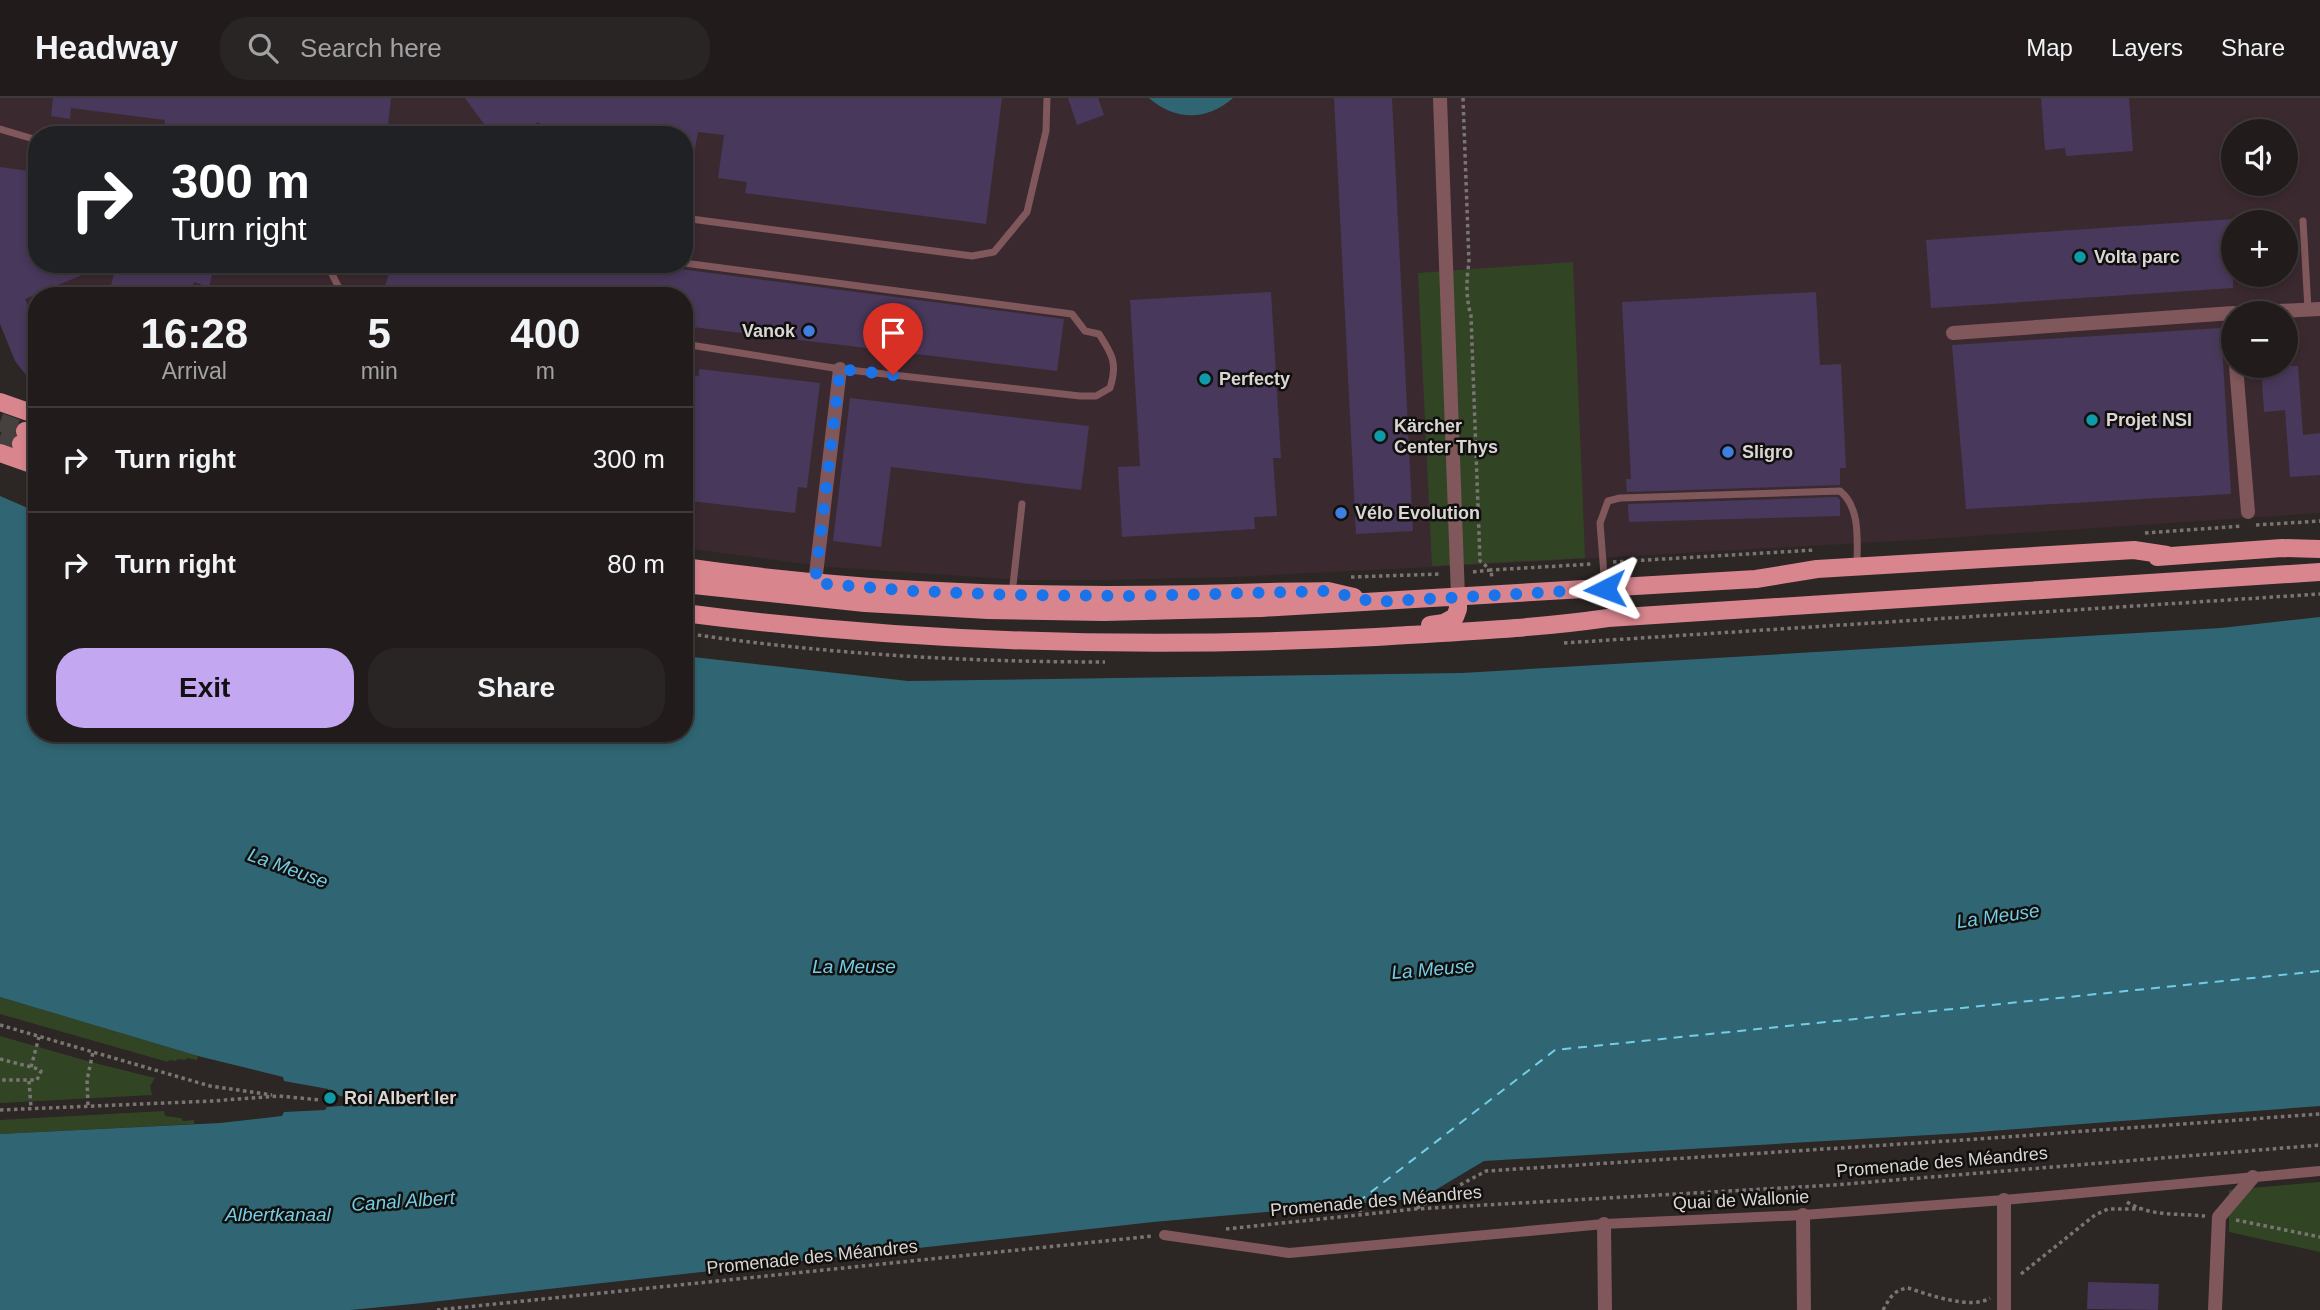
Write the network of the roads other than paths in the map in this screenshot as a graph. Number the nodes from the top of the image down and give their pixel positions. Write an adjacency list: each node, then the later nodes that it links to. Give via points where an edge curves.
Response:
1 (1047, 98): 5 (lane, via 1046,131 1027,212 994,252 972,256)
2 (1440, 98): 32 (street)
3 (0, 129): 4 (lane)
4 (28, 137)
5 (693, 219)
6 (2303, 221): 8 (lane)
7 (693, 263): 12 (lane, via 1072,314 1086,331 1099,334 1112,354 1115,372 1111,388 1096,396)
8 (2314, 310)
9 (2221, 314): 10 (street)
10 (1953, 333)
11 (693, 345): 12 (lane)
12 (840, 369): 28 (street)
13 (2237, 378): 19 (street)
14 (0, 402): 15 (main road)
15 (28, 412)
16 (0, 453): 17 (main road)
17 (28, 463)
18 (1023, 504): 31 (lane)
19 (2248, 512)
20 (2320, 538): 21 (main road)
21 (2282, 548): 22 (main road); 23 (main road)
22 (2320, 549)
23 (2167, 555): 24 (main road, via 2134,550); 27 (main road, via 2134,562 1790,582)
24 (1857, 566): 27 (main road); 30 (lane, via 1856,517 1840,491 1620,498 1608,501 1600,523)
25 (693, 568): 28 (main road)
26 (2320, 572): 35 (main road, via 1608,618 1541,627)
27 (1756, 579): 30 (main road)
28 (815, 583): 31 (main road)
29 (693, 585): 33 (main road, via 864,603 988,610 1188,612)
30 (1605, 589): 32 (main road)
31 (1012, 595): 33 (main road, via 1328,591)
32 (1458, 597): 33 (main road); 35 (main road, via 1455,617 1444,623)
33 (1374, 602)
34 (693, 614): 35 (main road, via 969,638)
35 (1263, 641)
36 (2320, 1171): 37 (street, Quai de Wallonie)
37 (2253, 1177): 38 (street, Quai de Wallonie); 45 (street, via 2219,1217)
38 (2004, 1200): 39 (street, Quai de Wallonie); 44 (street)
39 (1803, 1215): 40 (street, Quai de Wallonie); 43 (street)
40 (1604, 1224): 41 (street, Quai de Wallonie, via 1289,1253); 42 (street)
41 (1164, 1235)
42 (1605, 1310)
43 (1804, 1310)
44 (2004, 1310)
45 (2215, 1310)

